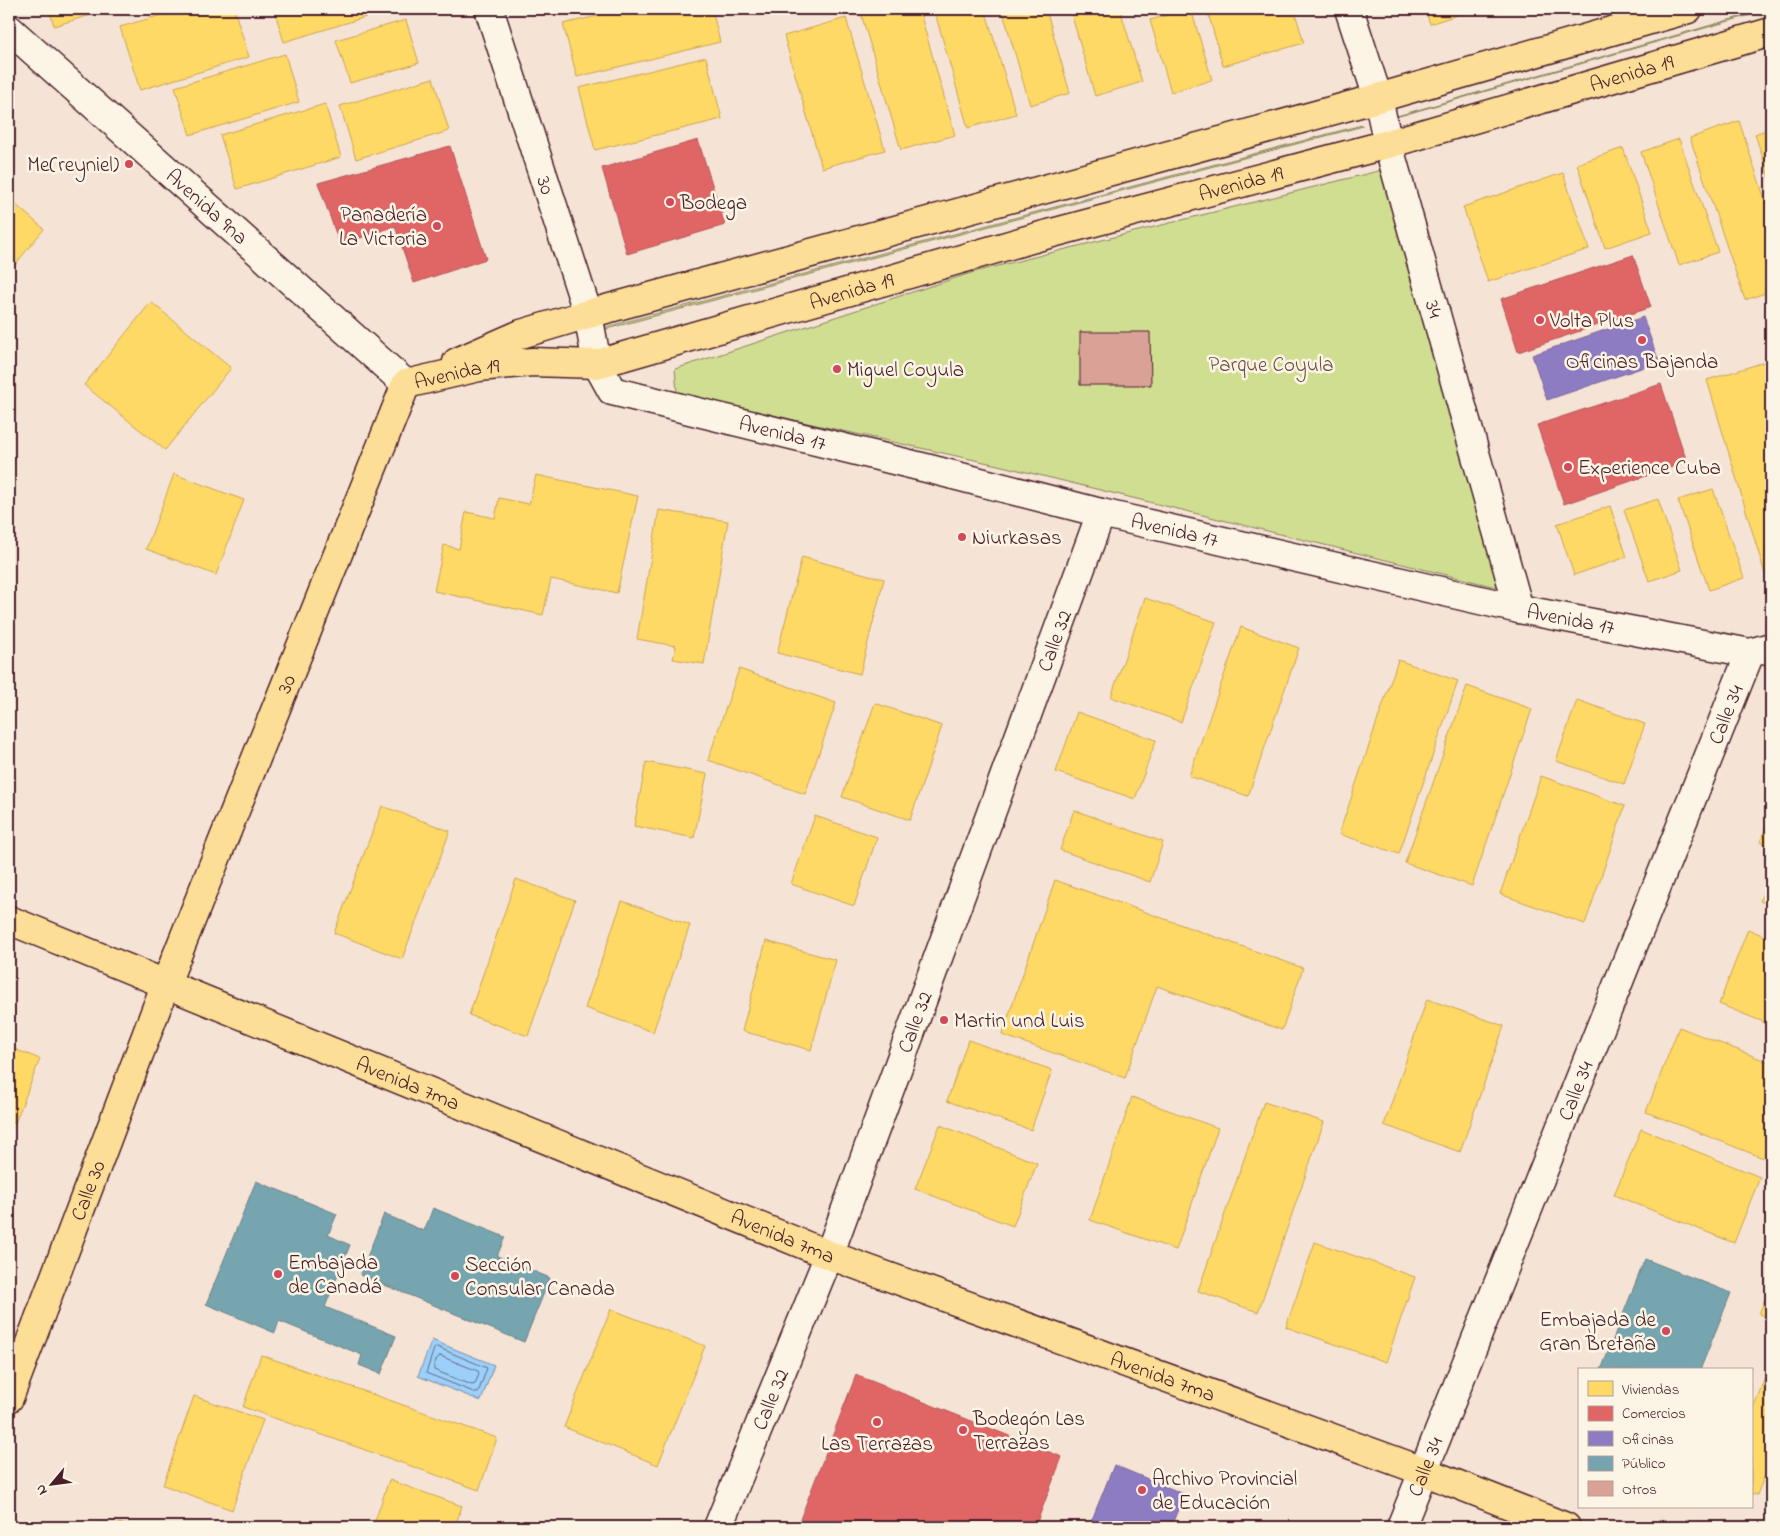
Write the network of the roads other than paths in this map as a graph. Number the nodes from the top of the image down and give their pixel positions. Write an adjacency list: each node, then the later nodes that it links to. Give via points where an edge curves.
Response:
1 (489, 9): 8 (street, 30)
2 (1349, 9): 6 (street, 34)
3 (1688, 9): 6 (main road, Avenida 19)
4 (9, 30): 10 (street, Avenida 9na)
5 (1771, 32): 7 (main road, Avenida 19)
6 (1378, 98): 7 (street, 34); 8 (main road, Avenida 19)
7 (1388, 144): 9 (main road, Avenida 19, via 1041,236); 12 (street, 34)
8 (588, 314): 9 (street, 30); 10 (main road, Avenida 19, via 520,334)
9 (598, 364): 10 (main road, Avenida 19, via 532,362 479,367); 11 (street, Avenida 17, via 612,392)
10 (406, 384): 15 (main road, 30)
11 (1101, 513): 12 (street, Avenida 17); 16 (street, Calle 32)
12 (1519, 609): 13 (street, Avenida 17)
13 (1761, 650): 18 (street, Calle 34)
14 (9, 920): 15 (main road, Avenida 7ma)
15 (166, 983): 16 (main road, Avenida 7ma); 17 (main road, Calle 30)
16 (829, 1255): 18 (main road, Avenida 7ma); 19 (street, Calle 32)
17 (9, 1398)
18 (1423, 1471): 20 (street, Calle 34); 21 (main road, Avenida 7ma)
19 (718, 1527)
20 (1401, 1527)
21 (1566, 1527)

